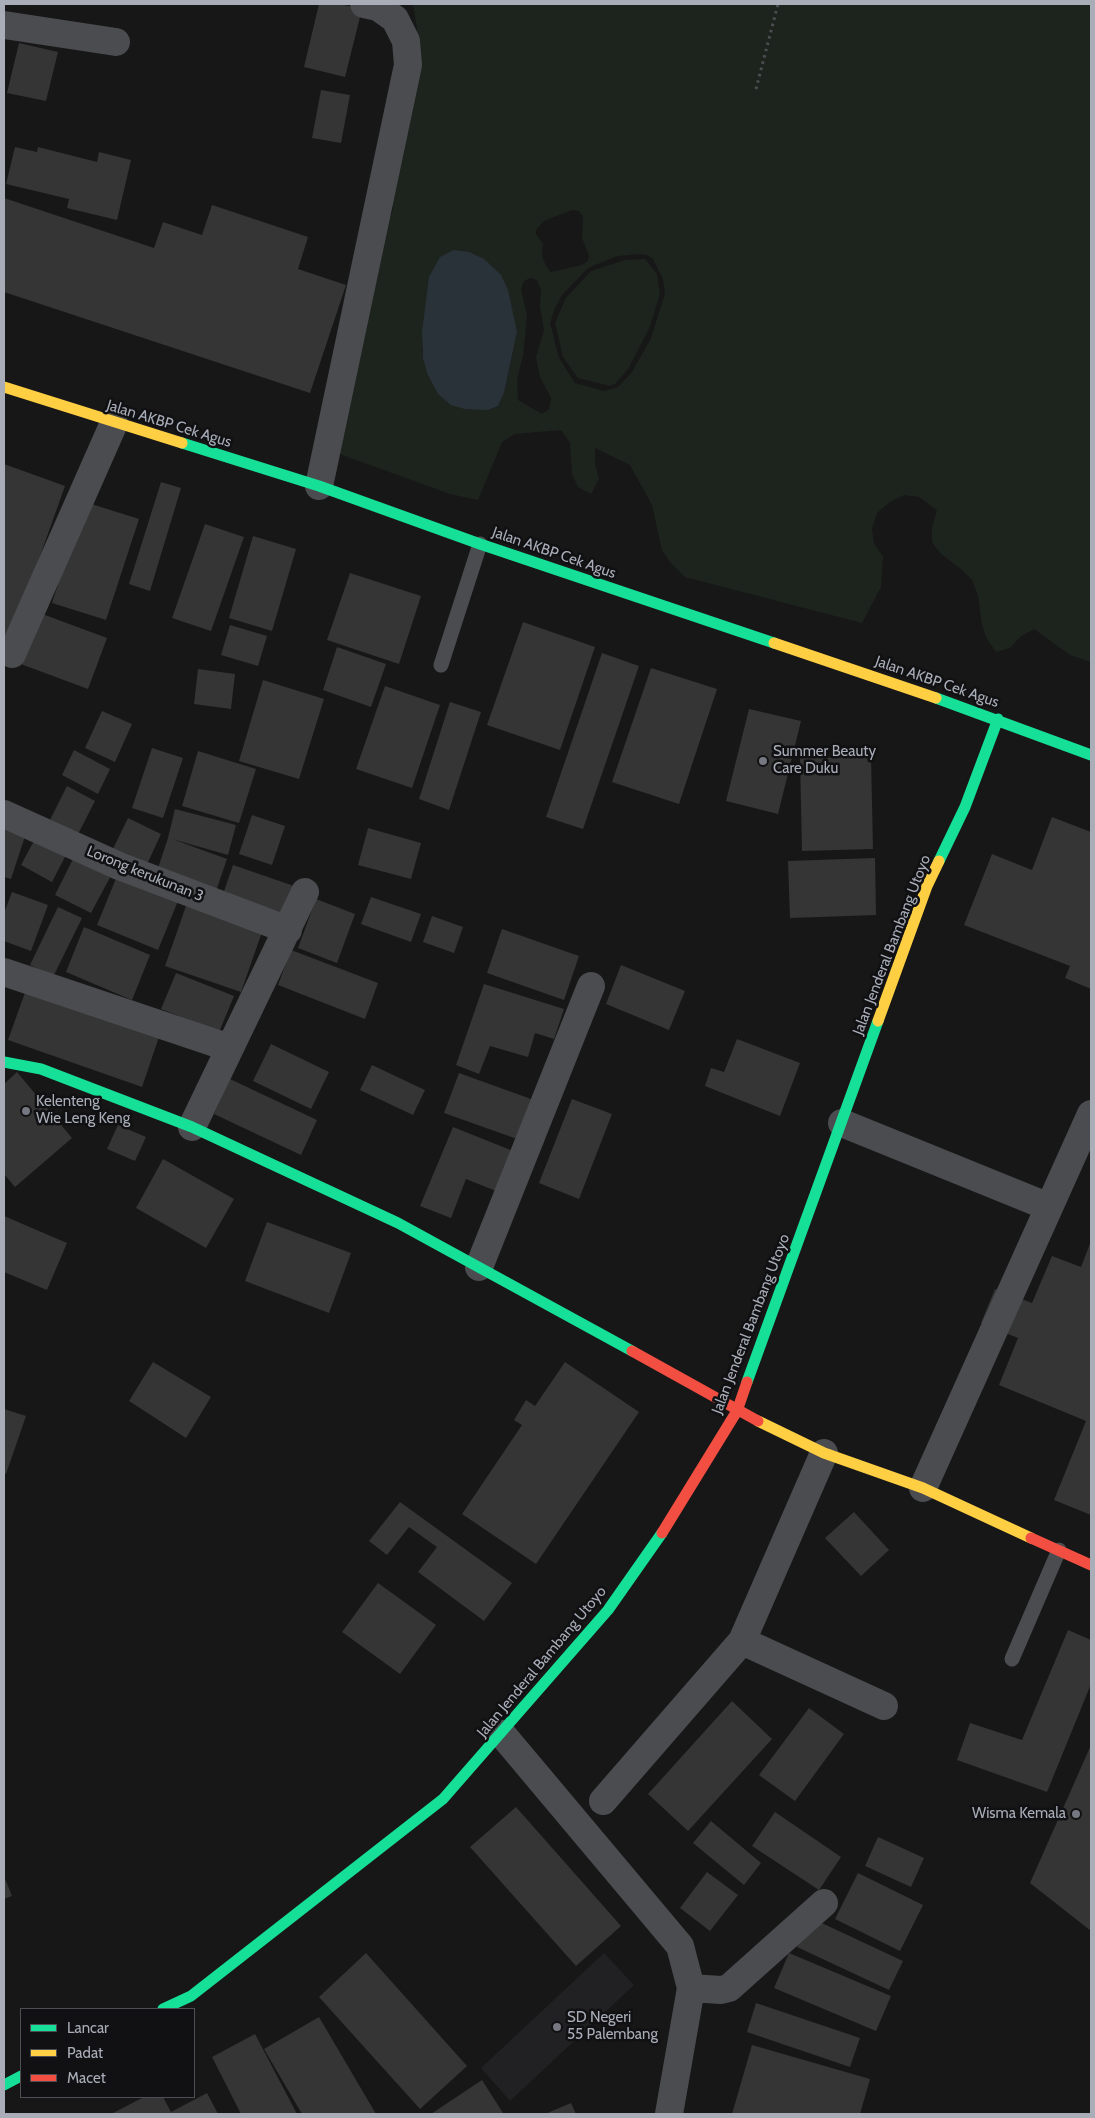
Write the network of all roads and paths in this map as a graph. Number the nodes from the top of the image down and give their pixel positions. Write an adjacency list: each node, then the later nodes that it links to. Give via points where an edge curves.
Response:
1 (364, 4): 8 (street, via 383,10 395,20 406,41 408,65)
2 (778, 4): 5 (path)
3 (4, 25): 4 (street)
4 (116, 42)
5 (756, 89)
6 (4, 387): 7 (street, Jalan AKBP Cek Agus)
7 (114, 423): 8 (street, Jalan AKBP Cek Agus); 10 (street)
8 (318, 486): 9 (street, Jalan AKBP Cek Agus)
9 (480, 544): 11 (lane); 12 (street, Jalan AKBP Cek Agus)
10 (12, 654)
11 (441, 666)
12 (998, 719): 13 (street, Jalan AKBP Cek Agus); 22 (street, Jalan Jenderal Bambang Utoyo, via 965,807 927,886)
13 (1091, 755)
14 (4, 814): 16 (street, Lorong kerukunan 3, via 119,866)
15 (305, 892): 16 (street)
16 (288, 930): 19 (street)
17 (4, 972): 19 (street)
18 (591, 986): 25 (street)
19 (230, 1048): 23 (street)
20 (4, 1062): 23 (street, via 41,1069)
21 (1091, 1114): 24 (street)
22 (842, 1123): 24 (street); 26 (street, Jalan Jenderal Bambang Utoyo)
23 (192, 1127): 25 (street, via 398,1223)
24 (1049, 1207): 28 (street)
25 (479, 1267): 26 (street)
26 (737, 1411): 27 (street); 34 (street, Jalan Jenderal Bambang Utoyo, via 666,1528 613,1603)
27 (824, 1453): 28 (street); 31 (street)
28 (923, 1488): 29 (street)
29 (1059, 1550): 30 (street); 32 (lane)
30 (1091, 1565)
31 (742, 1641): 33 (street); 35 (street)
32 (1012, 1659)
33 (884, 1706)
34 (502, 1734): 37 (street, via 680,1946); 38 (street, Jalan Jenderal Bambang Utoyo, via 443,1800 191,1996)
35 (603, 1801)
36 (824, 1903): 37 (street, via 729,1988)
37 (691, 1988): 41 (street)
38 (165, 2008)
39 (20, 2077): 40 (street)
40 (4, 2085)
41 (669, 2114)

